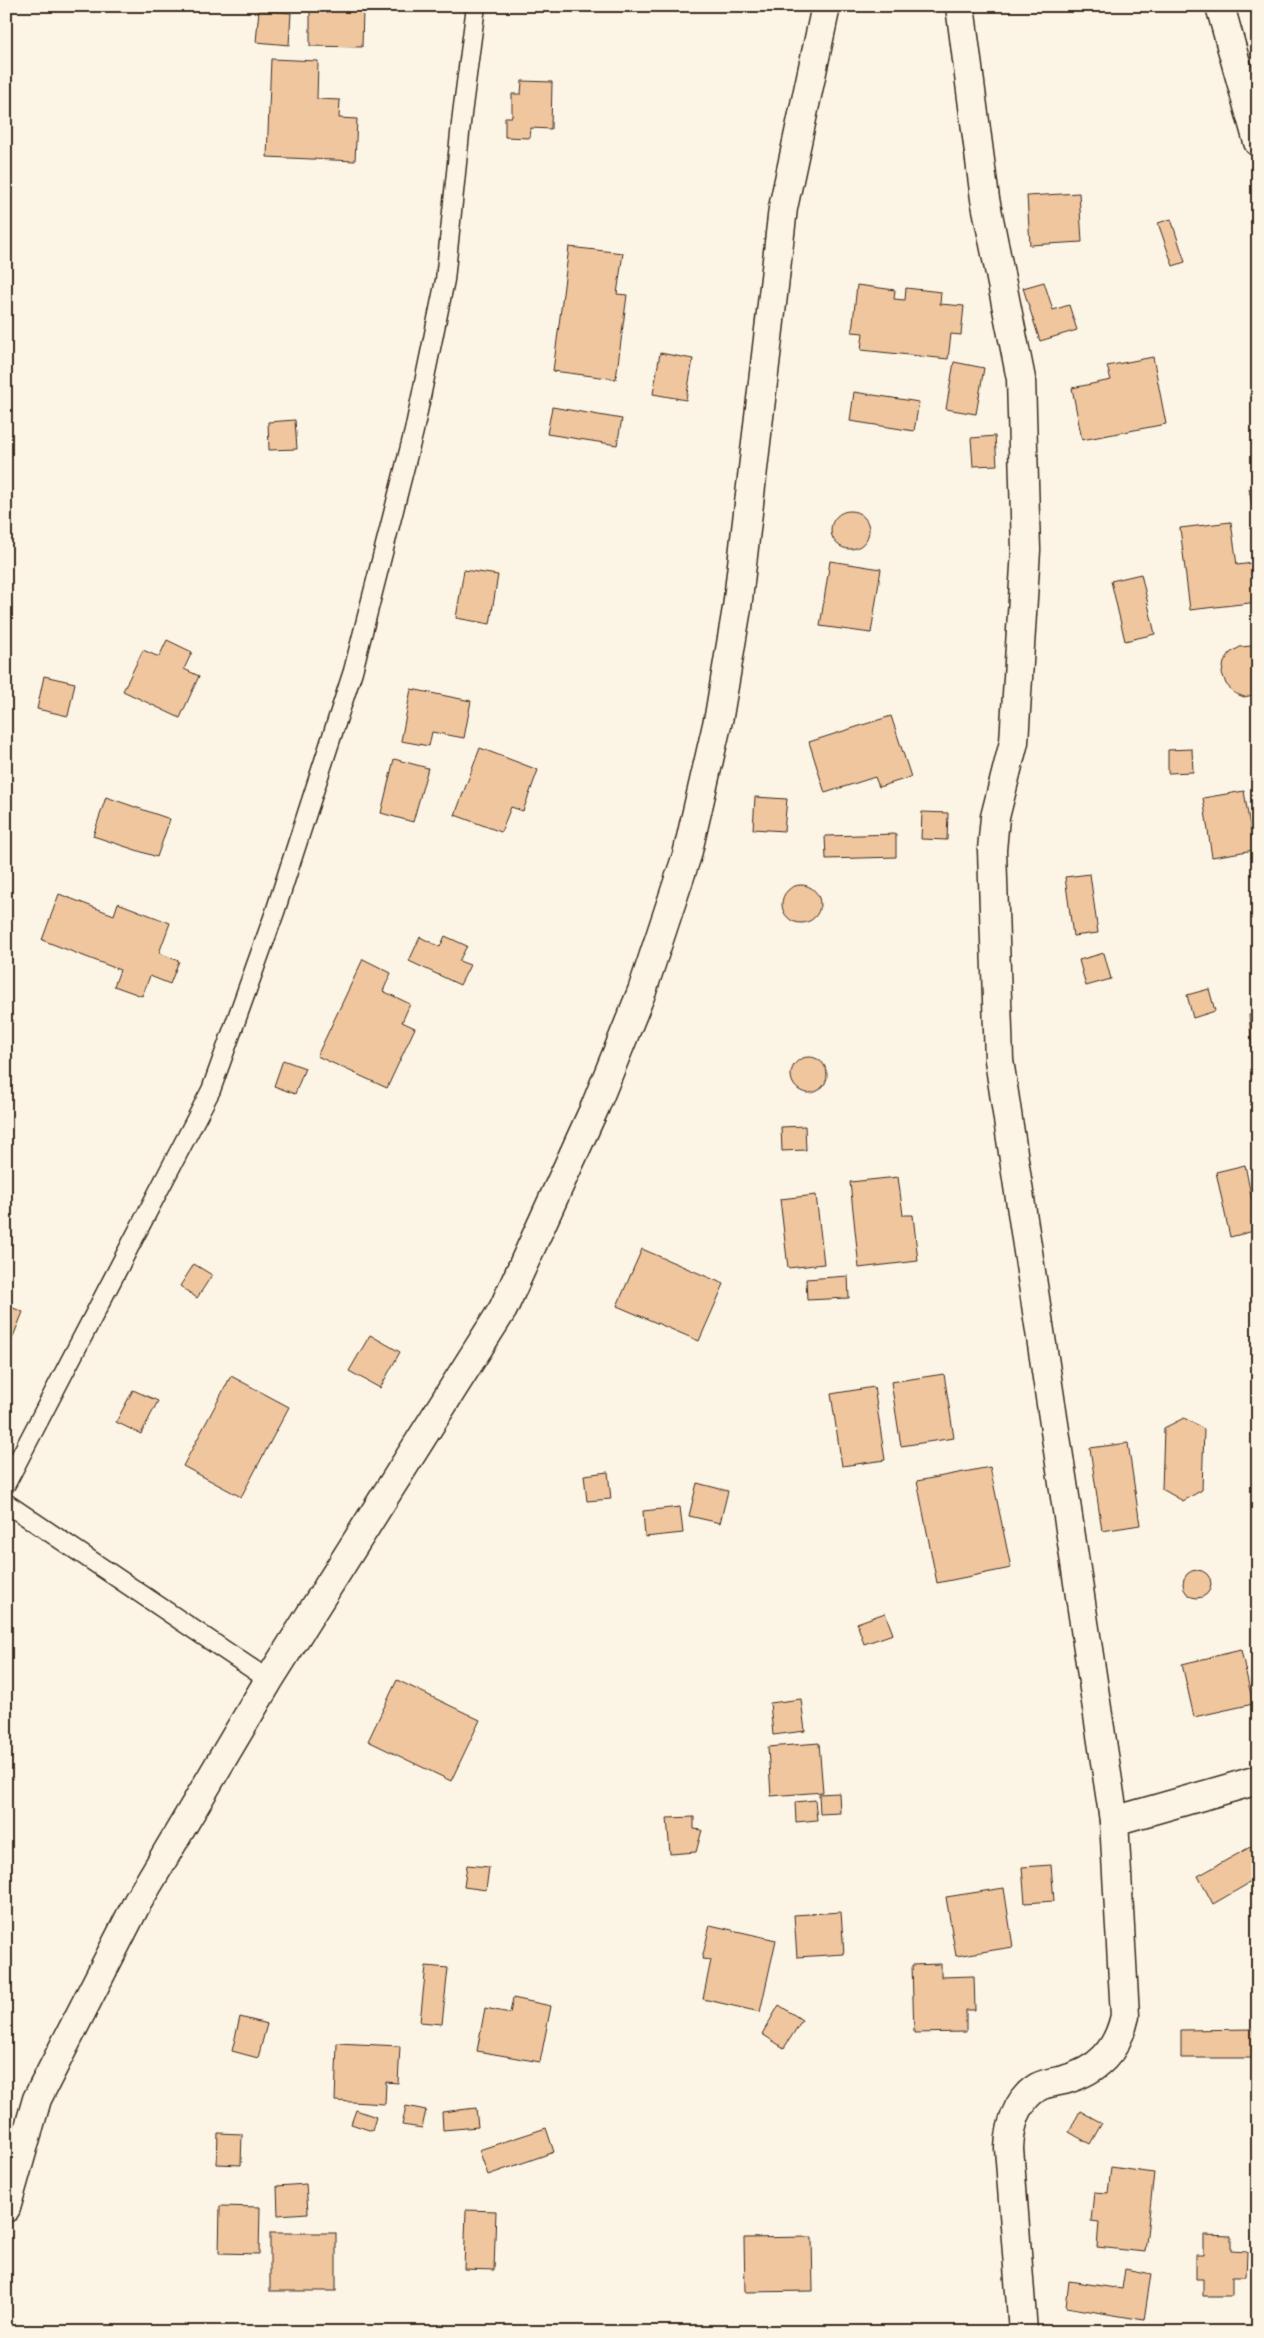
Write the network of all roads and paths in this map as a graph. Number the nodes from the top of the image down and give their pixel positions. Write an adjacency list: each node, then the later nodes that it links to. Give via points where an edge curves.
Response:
1 (476, 6): 6 (lane, via 445,280 414,431 353,671 275,912 211,1090)
2 (826, 6): 8 (street, via 783,208 738,598 719,716 687,855 645,982 595,1107 503,1309)
3 (960, 6): 10 (street, via 986,199 1021,379 1025,559 1014,742 995,817 992,850 999,1060)
4 (1220, 6): 5 (street)
5 (1258, 142)
6 (6, 1484)
7 (6, 1503): 8 (lane)
8 (270, 1680): 11 (street, via 137,1903 37,2099)
9 (1258, 1780): 10 (street)
10 (1114, 1821): 12 (street, via 1125,2016 1121,2035 1106,2057 1086,2071 1038,2087 1015,2115 1010,2131)
11 (6, 2208)
12 (1023, 2332)

